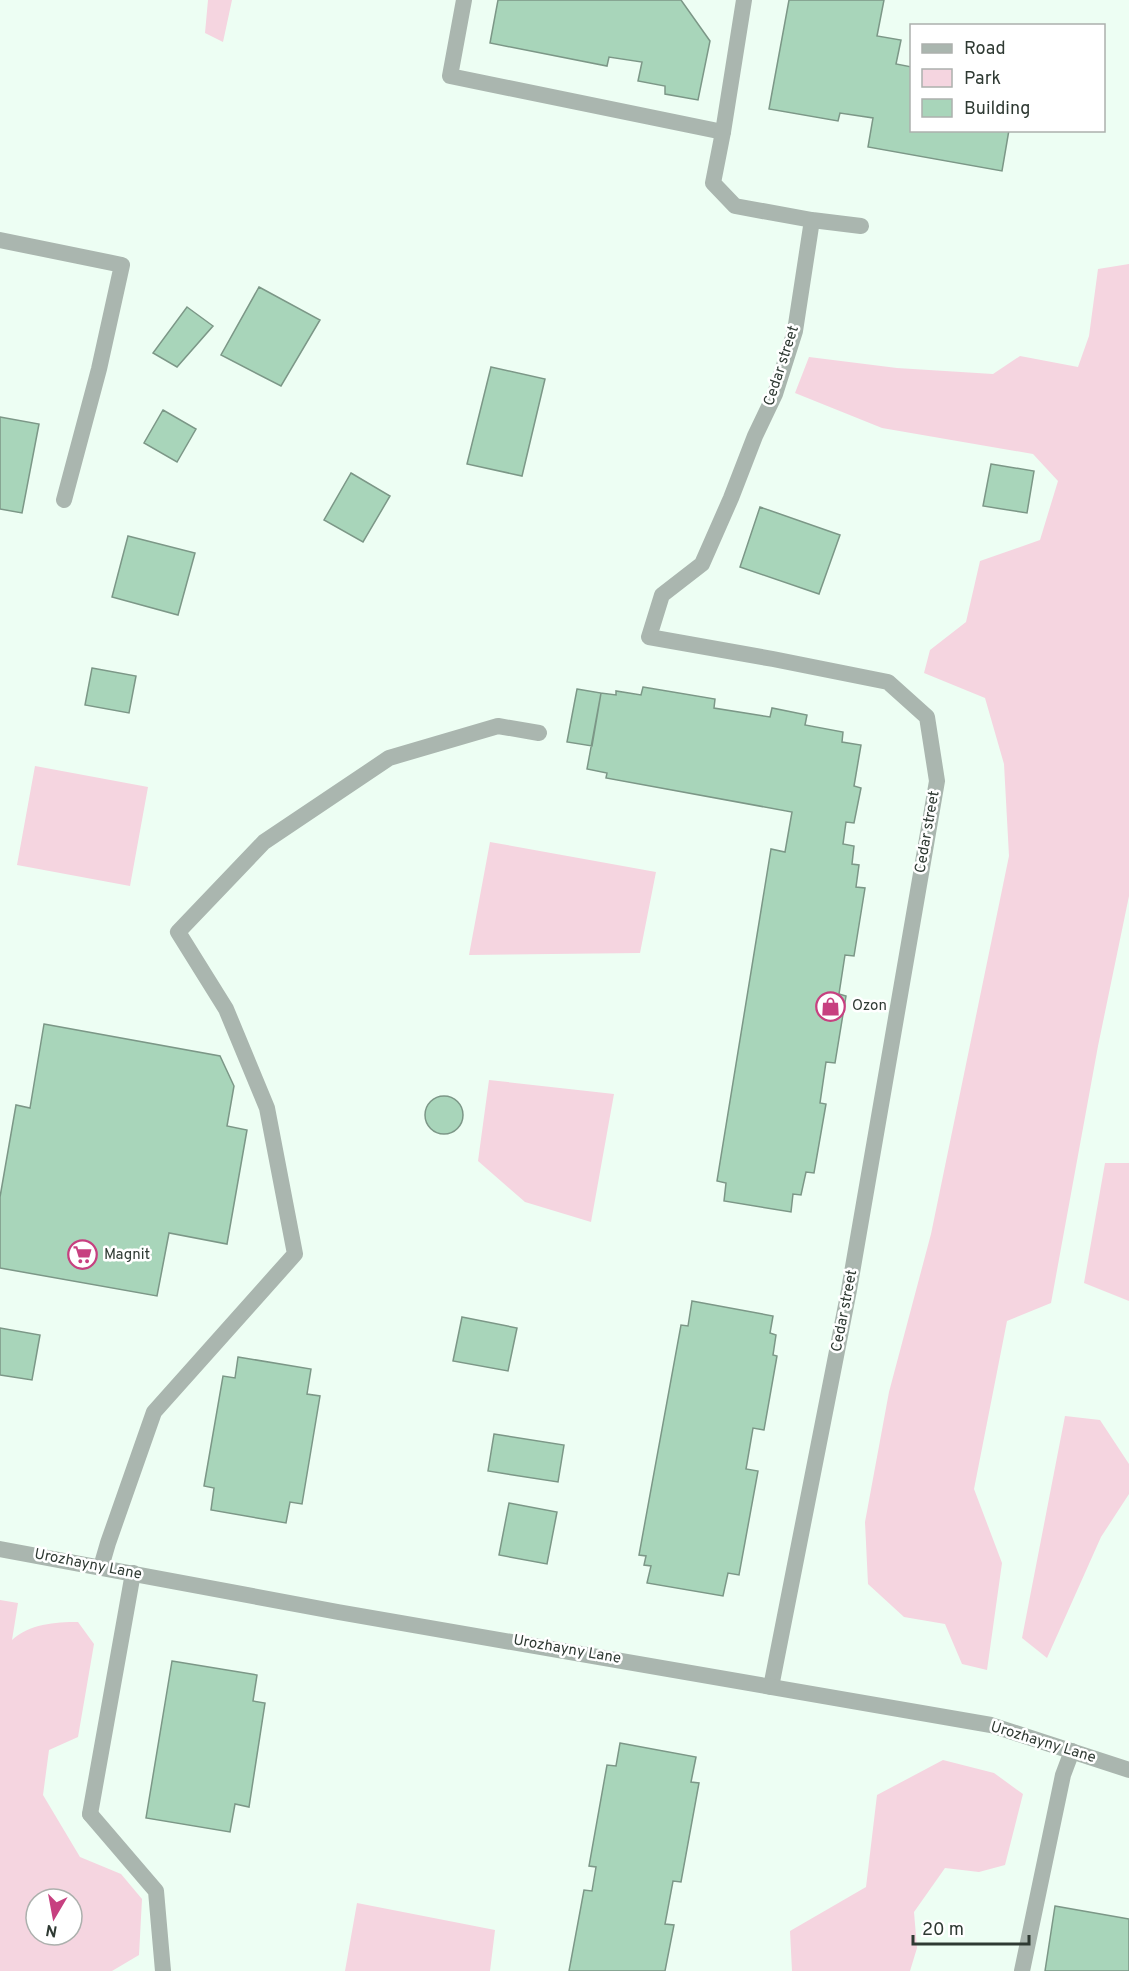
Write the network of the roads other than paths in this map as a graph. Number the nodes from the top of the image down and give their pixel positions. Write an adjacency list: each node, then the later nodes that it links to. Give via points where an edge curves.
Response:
1 (464, 0): 3 (street, via 450,76)
2 (744, 0): 3 (street)
3 (723, 132): 4 (street, via 713,183 735,206)
4 (812, 220): 5 (street); 12 (street, Cedar street, via 795,331 775,394 702,564 662,595 649,637 888,682 927,717 937,781 849,1290)
5 (861, 226)
6 (0, 240): 7 (street, via 122,265)
7 (64, 500)
8 (539, 733): 10 (street, via 498,726 389,758 264,842 178,932 226,1009 267,1108 295,1254 154,1412)
9 (0, 1549): 10 (street, Urozhayny Lane)
10 (101, 1567): 11 (street, Urozhayny Lane)
11 (133, 1574): 12 (street, Urozhayny Lane); 15 (street, via 90,1814 156,1891)
12 (771, 1687): 13 (street, Urozhayny Lane, via 990,1725)
13 (1071, 1751): 14 (street, Urozhayny Lane); 16 (street)
14 (1129, 1770)
15 (163, 1971)
16 (1022, 1971)

